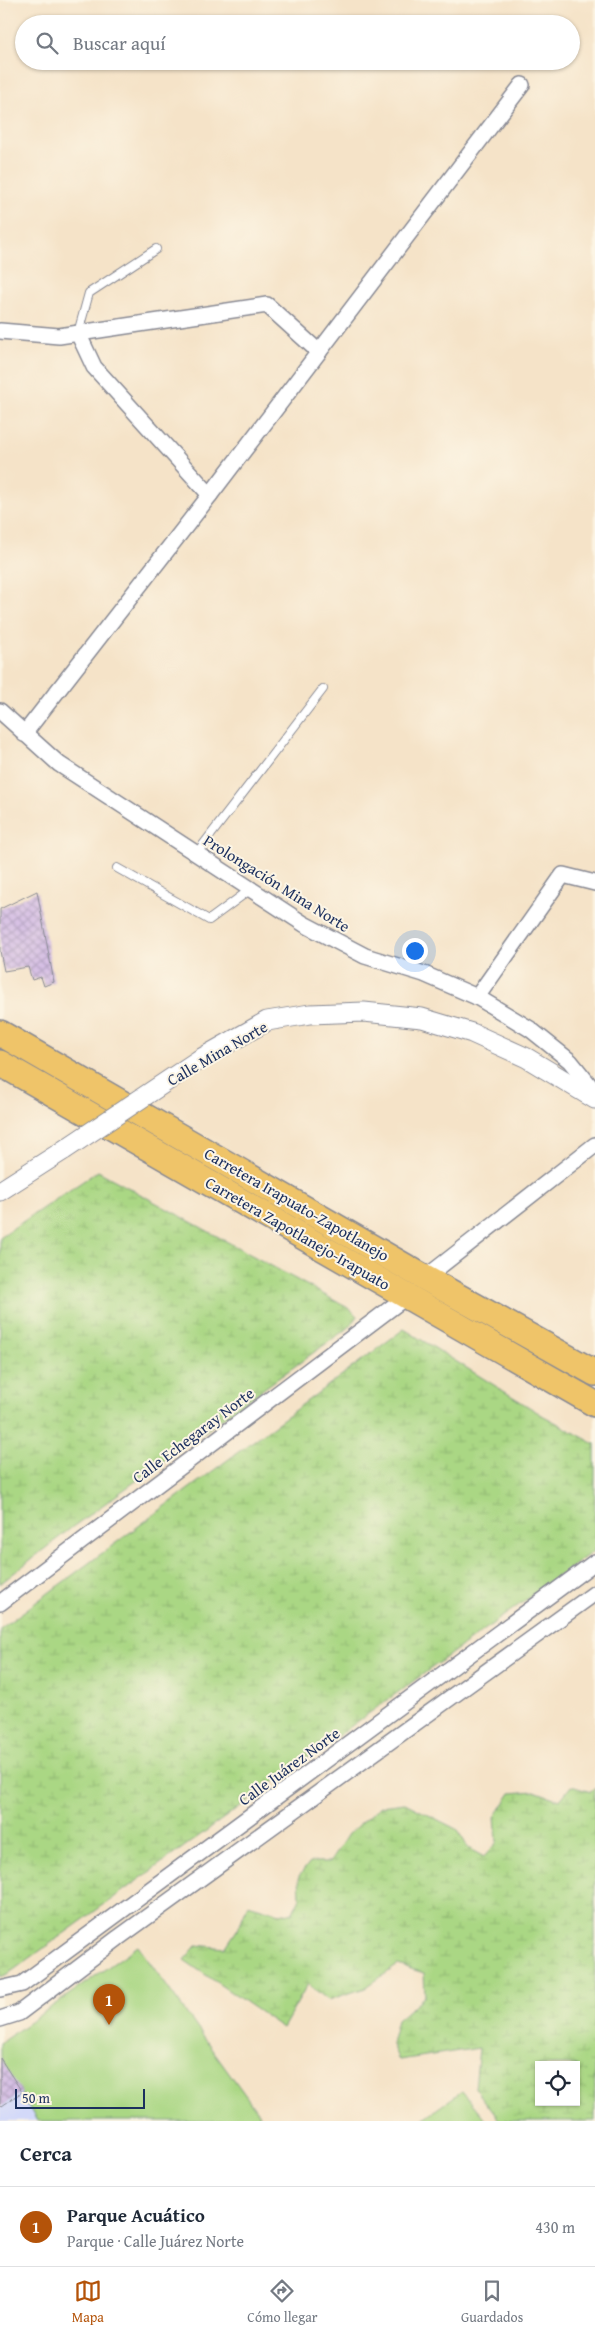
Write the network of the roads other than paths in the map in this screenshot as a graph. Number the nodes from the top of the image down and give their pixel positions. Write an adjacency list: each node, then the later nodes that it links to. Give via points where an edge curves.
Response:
1 (522, 85): 5 (street)
2 (156, 249): 4 (lane, via 89,293)
3 (0, 331): 4 (street, via 59,336)
4 (78, 333): 5 (street, via 267,306); 6 (street, via 94,367)
5 (319, 352): 6 (street)
6 (210, 495): 9 (street)
7 (322, 689): 10 (lane)
8 (0, 711): 9 (street, Prolongación Mina Norte)
9 (24, 734): 10 (street, Prolongación Mina Norte, via 59,764)
10 (196, 854): 13 (street, Prolongación Mina Norte)
11 (117, 868): 13 (lane, via 209,920)
12 (595, 883): 14 (street, via 563,875)
13 (251, 889): 14 (street, Prolongación Mina Norte, via 304,924 365,956 424,974)
14 (477, 997): 17 (street, Prolongación Mina Norte, via 530,1029 570,1061)
15 (0, 1033): 21 (highway, Carretera Irapuato-Zapotlanejo)
16 (0, 1063): 22 (highway, Carretera Zapotlanejo-Irapuato)
17 (595, 1092)
18 (595, 1099): 20 (street, Calle Mina Norte, bridge, via 527,1058 472,1033 422,1018 364,1012 310,1014 267,1021 200,1059)
19 (595, 1145): 21 (street)
20 (0, 1191)
21 (425, 1278): 23 (highway, Carretera Irapuato-Zapotlanejo)
22 (407, 1296): 24 (highway, Carretera Zapotlanejo-Irapuato); 27 (street, Calle Echegaray Norte)
23 (595, 1373)
24 (595, 1404)
25 (595, 1562): 28 (street, Calle Juárez Norte)
26 (595, 1593): 29 (street)
27 (0, 1603)
28 (484, 1643): 29 (street); 30 (street, Calle Juárez Norte, via 22,1984)
29 (498, 1663): 31 (street, via 19,2013)
30 (0, 1989)
31 (0, 2020)

